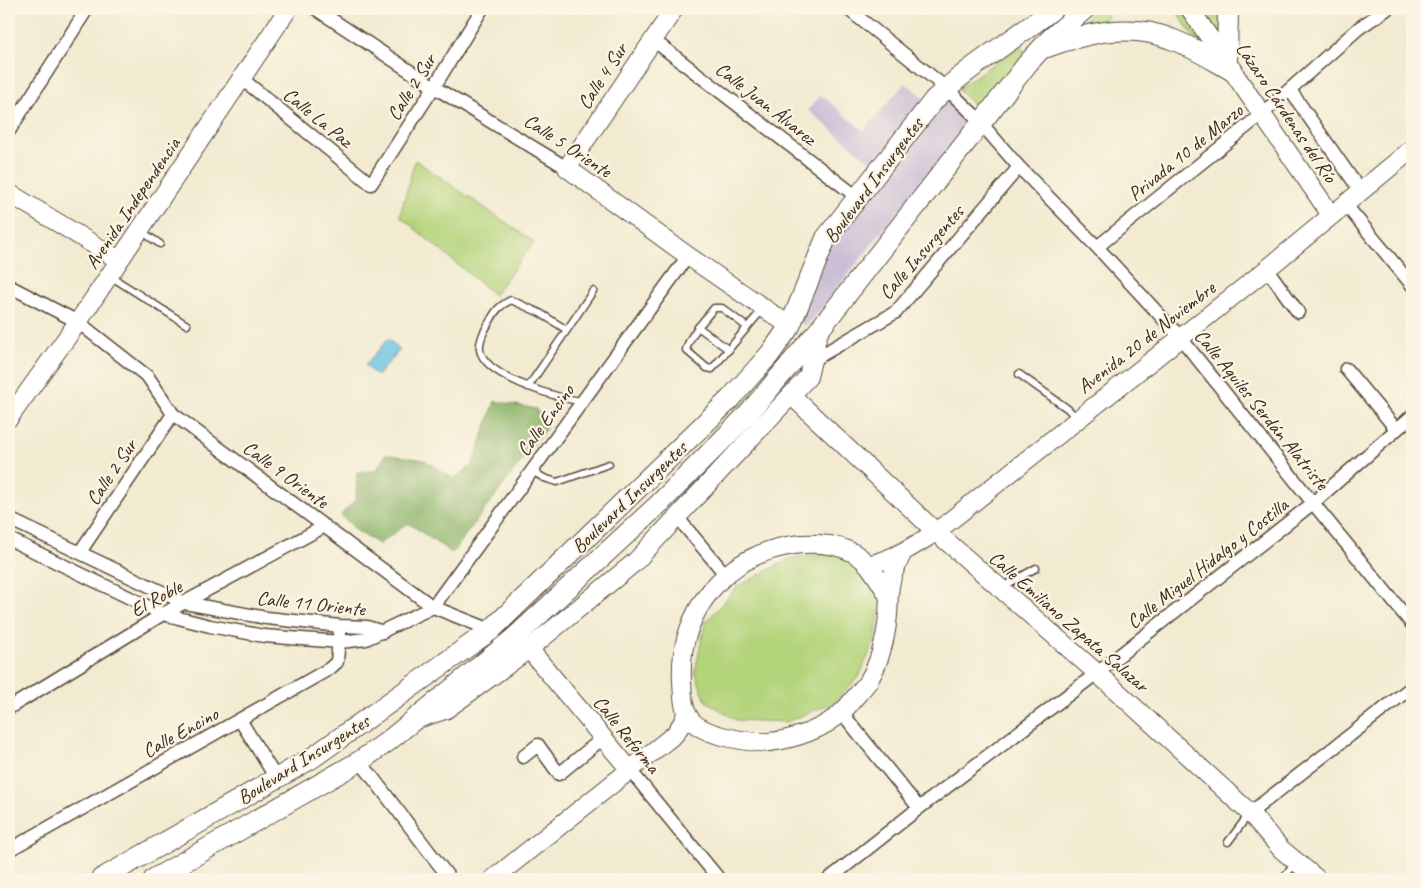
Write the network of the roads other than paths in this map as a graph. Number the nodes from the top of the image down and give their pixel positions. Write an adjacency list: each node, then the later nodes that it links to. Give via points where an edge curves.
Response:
1 (87, 9): 21 (street)
2 (288, 9): 15 (street, Avenida Independencia)
3 (316, 9): 16 (street, Calle 5 Oriente)
4 (482, 9): 16 (street, Calle 2 Sur)
5 (674, 9): 12 (street, Calle 4 Sur)
6 (848, 9): 17 (street, Calle Aquiles Serdán Alatriste)
7 (1053, 9): 17 (main road, Boulevard Insurgentes)
8 (1085, 9): 13 (main road, Boulevard Insurgentes)
9 (1190, 9): 14 (street, Lázaro Cárdenas del Río)
10 (1228, 9): 14 (main road)
11 (1387, 9): 18 (street, Privada 10 de Marzo, via 1359,28)
12 (652, 39): 24 (street, Calle 4 Sur); 28 (street, Calle Juan Álvarez)
13 (1040, 49): 14 (main road, via 1096,32 1141,31 1169,38); 20 (main road, Boulevard Insurgentes)
14 (1230, 66): 19 (street, Lázaro Cárdenas del Río)
15 (241, 78): 25 (street, Calle La Paz); 30 (street, Avenida Independencia)
16 (434, 87): 24 (street, Calle 5 Oriente); 25 (street, Calle 2 Sur)
17 (946, 88): 20 (street, Calle Aquiles Serdán Alatriste); 28 (main road, Boulevard Insurgentes)
18 (1290, 90): 19 (street, Privada 10 de Marzo); 26 (street)
19 (1262, 114): 29 (street, Lázaro Cárdenas del Río); 32 (street, Privada 10 de Marzo)
20 (977, 118): 23 (street, Calle Aquiles Serdán Alatriste); 48 (main road, Boulevard Insurgentes)
21 (9, 132)
22 (1412, 149): 26 (street, Avenida 20 de Noviembre)
23 (1019, 167): 32 (street, Calle Aquiles Serdán Alatriste); 51 (street, Calle Insurgentes, via 896,312)
24 (567, 168): 33 (street, Calle 5 Oriente)
25 (371, 184)
26 (1361, 192): 29 (street, Avenida 20 de Noviembre)
27 (9, 193): 34 (street)
28 (857, 197): 44 (main road, Boulevard Insurgentes, via 826,238)
29 (1338, 210): 35 (street, Avenida 20 de Noviembre); 37 (street)
30 (140, 230): 31 (lane); 34 (street, Avenida Independencia)
31 (160, 244)
32 (1097, 247): 49 (street, Calle Aquiles Serdán Alatriste)
33 (688, 256): 40 (street, Calle 5 Oriente); 56 (street, Calle Encino)
34 (119, 260): 36 (street, Avenida Independencia)
35 (1267, 269): 41 (street); 49 (street, Avenida 20 de Noviembre)
36 (109, 275): 42 (street, Avenida Independencia); 43 (lane)
37 (1412, 285)
38 (9, 286): 42 (street, Calle 9 Oriente)
39 (593, 292): 47 (lane)
40 (763, 308): 44 (street, Calle 5 Oriente); 46 (lane)
41 (1298, 312)
42 (78, 322): 57 (street, Calle 9 Oriente, via 148,377); 59 (street, Avenida Independencia)
43 (187, 325)
44 (790, 326): 82 (main road, Boulevard Insurgentes, via 730,399)
45 (698, 327): 46 (lane, via 714,308 722,308); 50 (lane); 50 (lane, via 686,350 706,368 712,369)
46 (747, 328): 50 (lane)
47 (567, 330): 54 (lane); 54 (lane, via 511,300 498,307 483,334 480,349 487,364)
48 (819, 330): 51 (street, Boulevard Insurgentes); 85 (main road, Boulevard Insurgentes, via 748,414)
49 (1180, 337): 60 (street, Avenida 20 de Noviembre); 64 (street, Calle Aquiles Serdán Alatriste)
50 (729, 350)
51 (811, 360): 55 (street, Boulevard Insurgentes, via 808,377)
52 (1346, 369): 61 (street)
53 (1019, 374): 60 (lane, via 1068,409)
54 (528, 387): 56 (lane)
55 (791, 396): 65 (street, Boulevard Insurgentes); 68 (street, Calle Emiliano Zapata Salazar)
56 (582, 401): 63 (street, Calle Encino)
57 (173, 414): 67 (street, Calle 9 Oriente); 70 (street, Calle 2 Sur)
58 (1412, 416): 61 (street, Calle Miguel Hidalgo y Costilla)
59 (9, 418)
60 (1077, 420): 68 (street, Avenida 20 de Noviembre)
61 (1396, 429): 64 (street, Calle Miguel Hidalgo y Costilla)
62 (609, 464): 63 (lane, via 557,482)
63 (532, 471): 78 (street, Calle Encino)
64 (1313, 503): 80 (street, Calle Aquiles Serdán Alatriste); 86 (street, Calle Miguel Hidalgo y Costilla)
65 (677, 517): 74 (street); 85 (street, Boulevard Insurgentes, via 635,562)
66 (9, 519): 70 (street, Calle 11 Oriente)
67 (325, 526): 77 (street, El Roble); 78 (street, Calle 9 Oriente)
68 (936, 532): 71 (street, Avenida 20 de Noviembre); 75 (street, Calle Emiliano Zapata Salazar)
69 (9, 539): 79 (street, Calle 11 Oriente)
70 (80, 552): 77 (street, Calle 11 Oriente)
71 (902, 554): 72 (street, Avenida 20 de Noviembre); 76 (street)
72 (868, 565): 74 (street, via 854,554 832,545 805,544 779,547 752,557); 76 (street)
73 (1036, 568): 75 (lane)
74 (725, 574): 90 (street, via 695,615 685,643 682,672)
75 (1000, 588): 86 (street, Calle Emiliano Zapata Salazar)
76 (888, 595): 89 (street, via 888,617 880,654 869,681)
77 (185, 603): 79 (street, El Roble); 81 (street, Calle 11 Oriente, via 266,618)
78 (433, 607): 82 (street, Calle 9 Oriente); 83 (street)
79 (163, 614): 84 (street, Calle 11 Oriente, via 264,636); 88 (street, El Roble)
80 (1412, 624)
81 (340, 626): 83 (street, Calle 11 Oriente, via 367,627); 84 (street, Calle Encino)
82 (491, 630): 85 (street, Calle Reforma); 98 (main road, Boulevard Insurgentes, via 312,758)
83 (383, 632): 84 (street, Calle 11 Oriente, via 366,639)
84 (340, 642): 91 (street, Calle Encino, via 337,662 329,669)
85 (521, 644): 94 (street, Calle Reforma); 96 (main road, Boulevard Insurgentes)
86 (1097, 673): 99 (street, Calle Miguel Hidalgo y Costilla); 100 (street, Calle Emiliano Zapata Salazar)
87 (1412, 687): 100 (street)
88 (9, 708)
89 (842, 712): 92 (street, via 821,726 769,742 741,740); 99 (street)
90 (686, 713): 92 (street); 93 (street)
91 (240, 720): 98 (street); 102 (street, Calle Encino)
92 (699, 728): 93 (street)
93 (675, 734): 97 (street)
94 (603, 738): 95 (street, via 559,774 538,745); 97 (street, Calle Reforma)
95 (523, 757)
96 (360, 761): 104 (main road, Boulevard Insurgentes); 107 (street)
97 (630, 770): 108 (street); 109 (street, Calle Reforma)
98 (276, 778): 105 (main road, Boulevard Insurgentes)
99 (919, 808): 110 (street, Calle Miguel Hidalgo y Costilla)
100 (1250, 813): 101 (lane); 103 (street, Calle Emiliano Zapata Salazar)
101 (1228, 842)
102 (9, 850)
103 (1296, 863): 111 (lane); 112 (street, Calle Emiliano Zapata Salazar)
104 (180, 873): 106 (main road, Boulevard Insurgentes)
105 (101, 879)
106 (154, 879)
107 (450, 879)
108 (493, 879)
109 (719, 879)
110 (829, 879)
111 (1282, 879)
112 (1316, 879)

